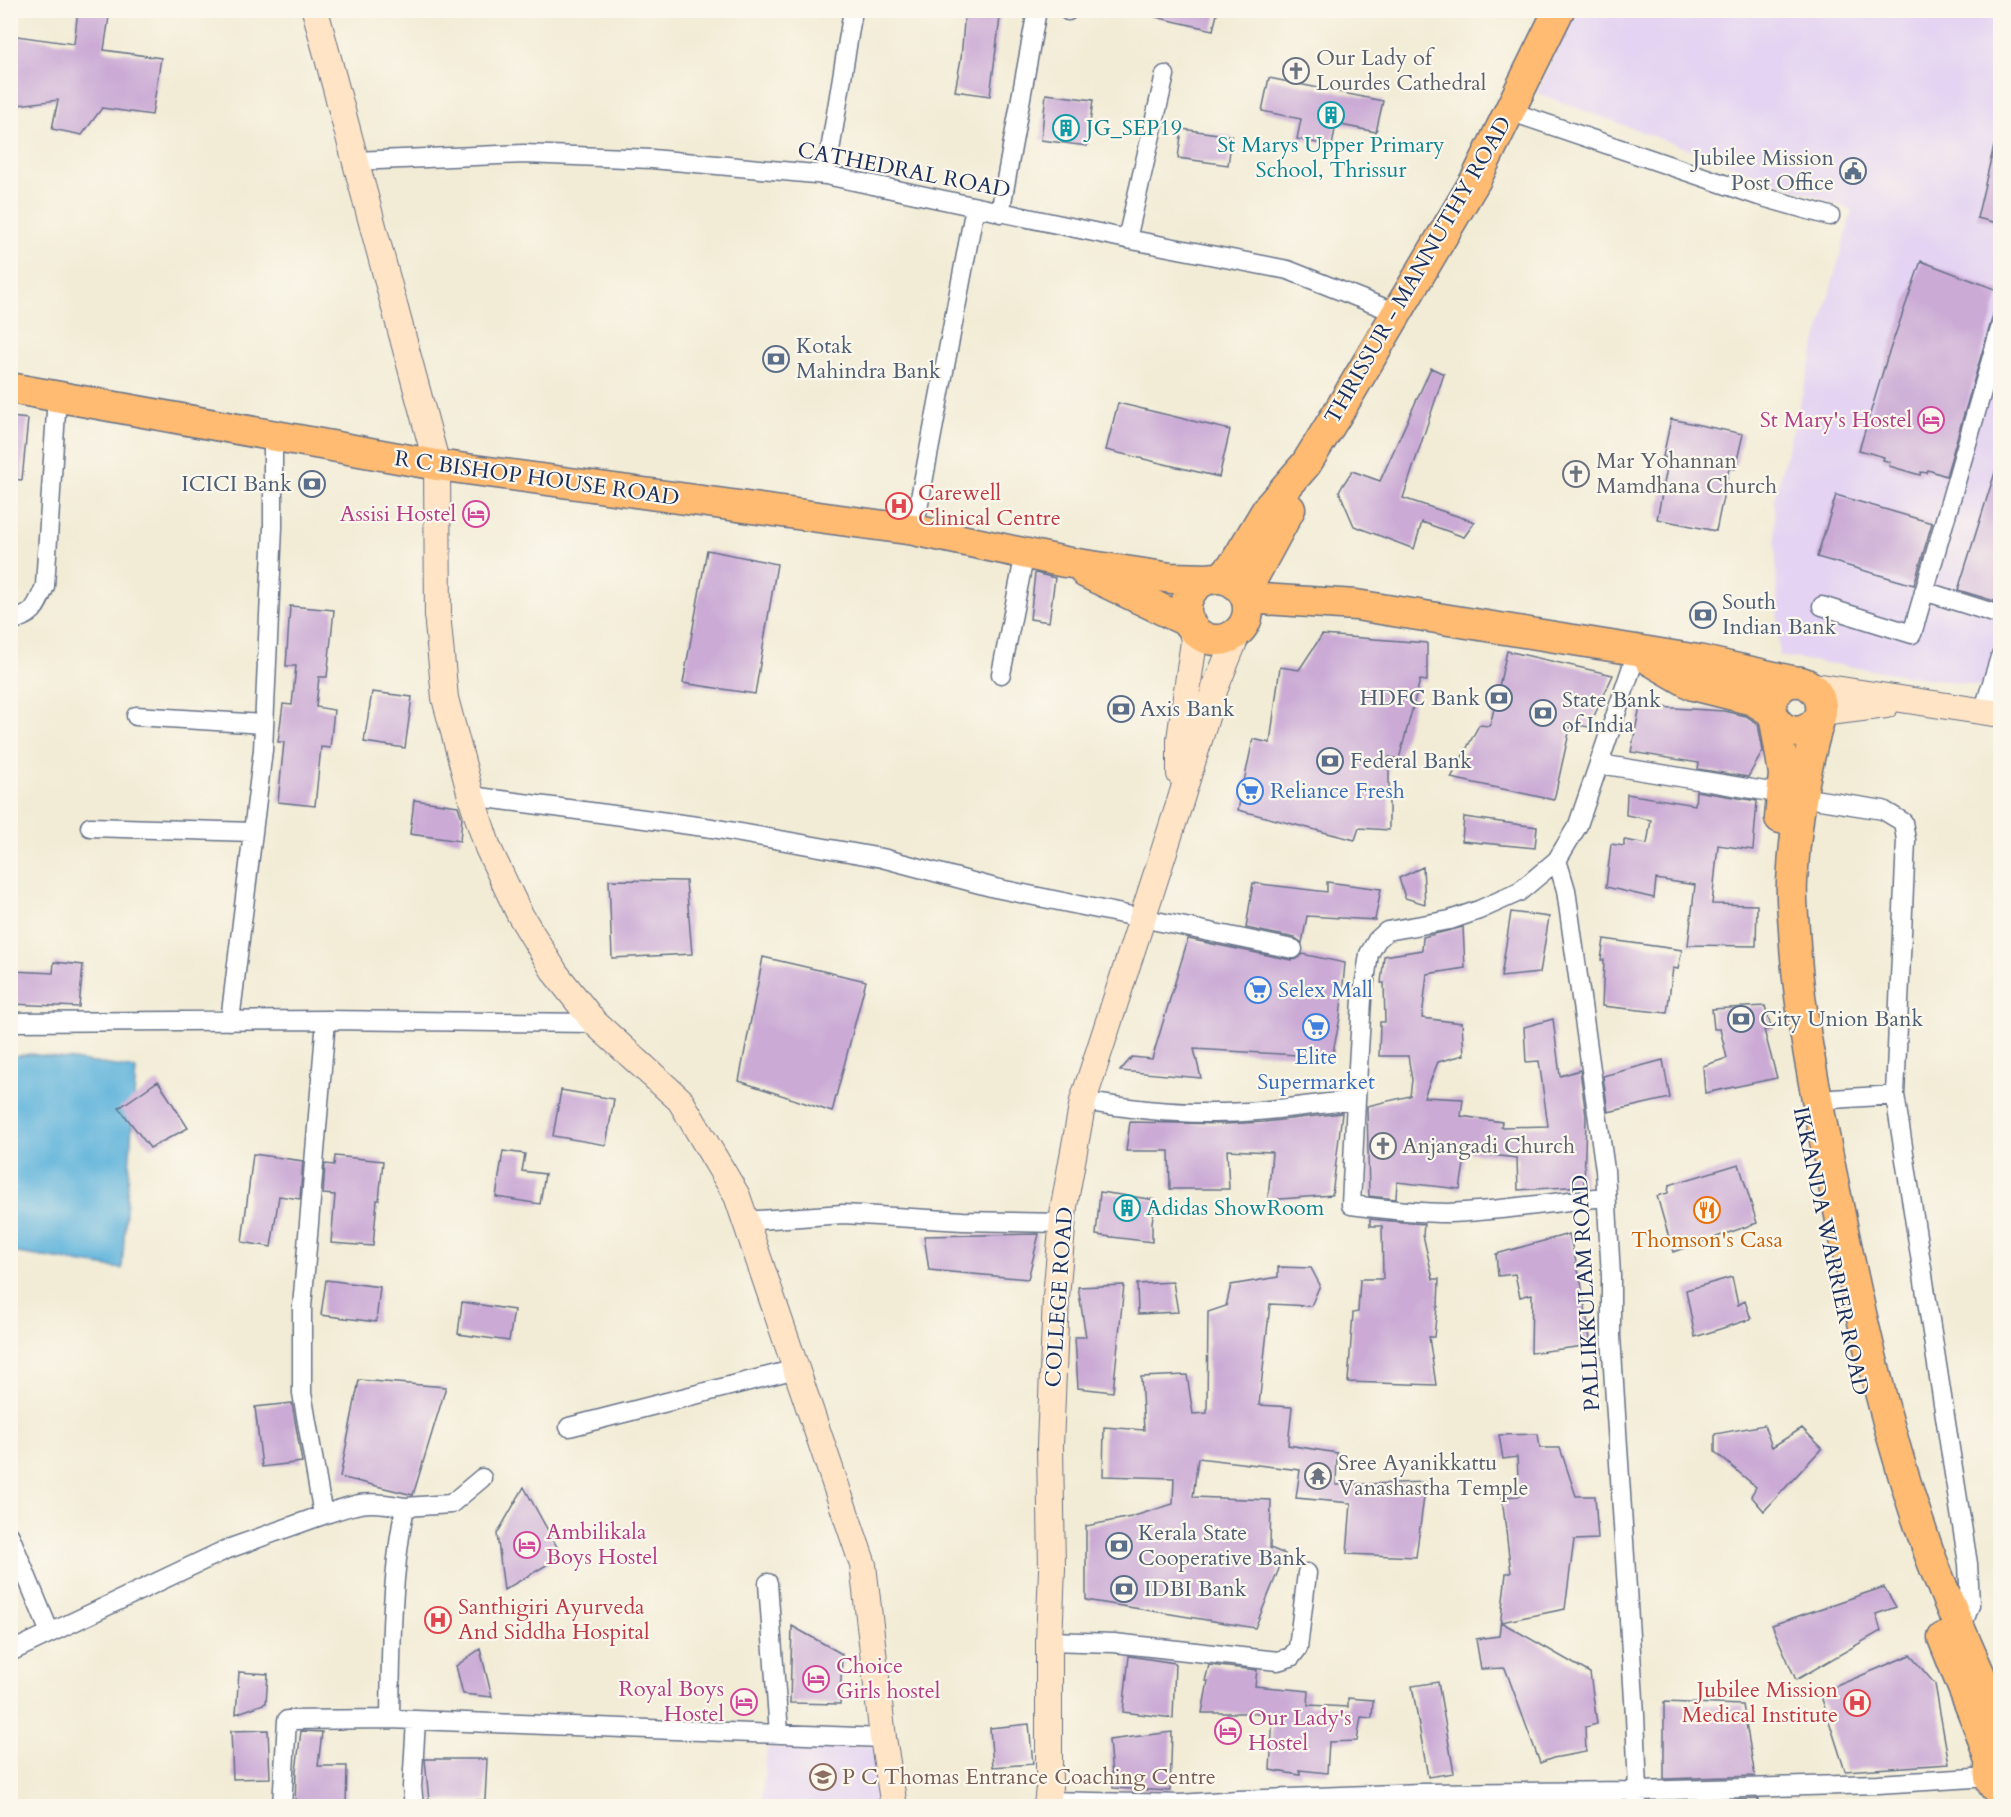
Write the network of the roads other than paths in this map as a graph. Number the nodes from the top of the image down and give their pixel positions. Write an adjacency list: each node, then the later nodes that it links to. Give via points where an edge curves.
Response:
1 (315, 10): 7 (street)
2 (853, 10): 8 (street)
3 (1037, 10): 10 (street)
4 (1559, 10): 6 (main road, THRISSUR - MANNUTHY ROAD)
5 (1165, 75): 12 (street)
6 (1509, 111): 11 (street); 13 (main road, THRISSUR - MANNUTHY ROAD, via 1476,179)
7 (354, 160): 8 (street, CATHEDRAL ROAD, via 535,155 652,159); 18 (street)
8 (826, 175): 9 (street, CATHEDRAL ROAD)
9 (975, 207): 10 (street, CATHEDRAL ROAD); 19 (street)
10 (1000, 213): 12 (street, CATHEDRAL ROAD)
11 (1830, 216)
12 (1127, 239): 13 (street, CATHEDRAL ROAD, via 1288,270)
13 (1397, 313): 23 (main road, THRISSUR - MANNUTHY ROAD, via 1306,464 1269,508 1235,563)
14 (2001, 329): 22 (street)
15 (10, 388): 16 (main road, R C BISHOP HOUSE ROAD)
16 (57, 396): 17 (main road, R C BISHOP HOUSE ROAD); 26 (street, via 45,586 28,616)
17 (273, 435): 18 (main road, R C BISHOP HOUSE ROAD); 37 (street)
18 (437, 465): 19 (main road, R C BISHOP HOUSE ROAD); 39 (street, via 438,624 445,698)
19 (914, 530): 20 (main road, R C BISHOP HOUSE ROAD)
20 (1025, 553): 21 (main road, R C BISHOP HOUSE ROAD); 30 (street)
21 (1065, 562): 23 (main road, via 1171,578); 27 (main road)
22 (1924, 591): 24 (street, via 1911,634); 25 (street)
23 (1234, 601): 27 (main road, via 1229,637 1208,638); 27 (main road, THRISSUR - MANNUTHY ROAD, via 1203,582 1190,595 1187,614); 28 (main road, via 1356,605); 41 (street, COLLEGE ROAD, via 1215,687)
24 (1821, 606)
25 (2001, 615)
26 (10, 621)
27 (1191, 624): 41 (street, via 1194,641 1180,738)
28 (1637, 652): 31 (main road, via 1698,660); 34 (main road, via 1693,685 1753,700); 38 (street)
29 (2001, 657): 33 (street)
30 (1001, 674)
31 (1802, 683): 32 (street); 34 (main road, via 1780,688 1775,695); 35 (main road, via 1819,695)
32 (1916, 701): 33 (street); 35 (street)
33 (1992, 713)
34 (1773, 716): 35 (main road, via 1786,730 1801,732); 40 (main road, IKKANDA WARRIER ROAD)
35 (1820, 716): 40 (main road, IKKANDA WARRIER ROAD)
36 (136, 717): 37 (street)
37 (264, 724): 43 (street)
38 (1600, 764): 40 (street); 44 (street, via 1578,825)
39 (471, 796): 45 (street, via 712,828 882,858 995,888); 50 (street, via 488,848 519,914 556,974)
40 (1792, 796): 51 (street, via 1883,810 1903,822 1906,840); 53 (main road, IKKANDA WARRIER ROAD, via 1797,976); 75 (main road, IKKANDA WARRIER ROAD, via 1772,881 1777,981 1834,1284 1870,1435 1909,1556)
41 (1179, 805): 45 (street, COLLEGE ROAD)
42 (90, 827): 43 (street)
43 (253, 832): 48 (street)
44 (1557, 860): 52 (street, via 1509,897 1450,920 1387,931 1377,940 1369,954 1362,1000); 55 (street, PALLIKKULAM ROAD, via 1566,890)
45 (1143, 917): 46 (street); 54 (street, COLLEGE ROAD)
46 (1293, 949)
47 (326, 1020): 48 (street); 50 (street); 62 (street, via 302,1318 302,1393)
48 (230, 1021): 49 (street)
49 (10, 1022)
50 (595, 1023): 56 (street, via 680,1100 737,1196)
51 (1895, 1095): 53 (street); 66 (street, via 1968,1564 1970,1605)
52 (1356, 1100): 54 (street, via 1207,1113 1138,1110); 55 (street, via 1351,1205 1446,1213)
53 (1817, 1100): 66 (main road, IKKANDA WARRIER ROAD, via 1853,1282 1889,1426 1928,1550)
54 (1083, 1101): 57 (street, COLLEGE ROAD)
55 (1606, 1197): 76 (street, PALLIKKULAM ROAD)
56 (746, 1221): 57 (street, via 843,1214); 58 (street)
57 (1063, 1223): 68 (street, COLLEGE ROAD, via 1050,1446)
58 (796, 1369): 59 (street); 74 (street, via 863,1565)
59 (569, 1426)
60 (482, 1478): 61 (street, via 451,1504)
61 (405, 1507): 62 (street, via 376,1502 352,1504); 70 (street, via 397,1545)
62 (323, 1515): 67 (street, via 225,1550)
63 (10, 1536): 67 (street)
64 (1307, 1573): 68 (street, via 1298,1648 1291,1657 1278,1661 1114,1643)
65 (768, 1583): 73 (street)
66 (1961, 1630): 72 (main road, IKKANDA WARRIER ROAD)
67 (50, 1633): 69 (street)
68 (1049, 1641): 77 (street, COLLEGE ROAD)
69 (10, 1652)
70 (390, 1719): 71 (street); 78 (street, via 287,1720)
71 (416, 1721): 73 (street); 79 (street)
72 (2001, 1721)
73 (779, 1733): 74 (street)
74 (883, 1738): 80 (street)
75 (1995, 1772): 76 (street, via 1878,1784)
76 (1637, 1798): 77 (street, via 1421,1793 1180,1804)
77 (1049, 1805)
78 (282, 1806)
79 (414, 1806)
80 (894, 1806)

